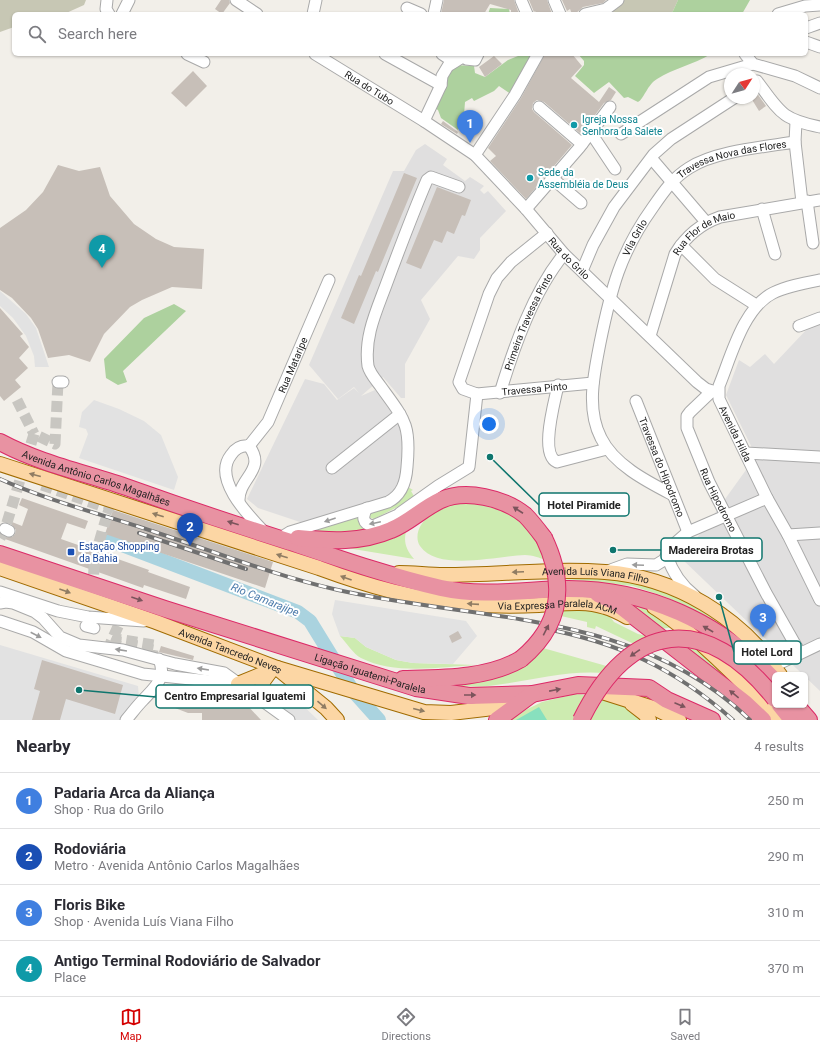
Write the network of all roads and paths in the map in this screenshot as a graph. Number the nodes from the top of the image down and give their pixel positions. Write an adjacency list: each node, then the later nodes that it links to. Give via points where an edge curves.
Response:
1 (107, 0): 11 (street)
2 (129, 0): 12 (street)
3 (236, 0): 13 (street)
4 (316, 0): 14 (street)
5 (436, 0): 16 (street)
6 (521, 0): 17 (street)
7 (554, 0): 18 (street)
8 (618, 0): 19 (street, via 606,8)
9 (820, 5): 20 (street)
10 (407, 8): 15 (street)
11 (108, 12)
12 (123, 12)
13 (254, 12)
14 (313, 12)
15 (416, 12)
16 (434, 12)
17 (526, 12)
18 (559, 12)
19 (592, 12)
20 (785, 12)
21 (820, 23): 22 (street)
22 (808, 27)
23 (808, 43): 24 (street)
24 (820, 47)
25 (191, 56): 34 (street)
26 (318, 56): 44 (street, Rua do Tubo)
27 (389, 56): 38 (street)
28 (445, 56): 35 (street)
29 (463, 56): 35 (street)
30 (465, 56): 31 (street, via 470,61)
31 (478, 56)
32 (537, 56): 51 (street, via 515,95)
33 (747, 56): 36 (street)
34 (204, 62)
35 (454, 62): 38 (street, via 442,76)
36 (758, 65): 37 (street); 40 (street, via 795,76); 48 (street, via 709,77)
37 (757, 68)
38 (441, 85): 44 (street)
39 (760, 88): 45 (street, via 780,111)
40 (820, 88)
41 (725, 104): 52 (street, via 671,139)
42 (610, 106): 47 (street)
43 (539, 107): 50 (street)
44 (424, 120): 51 (street, Rua do Grilo)
45 (796, 122): 46 (street); 49 (street)
46 (820, 126)
47 (591, 133): 50 (street); 53 (street)
48 (621, 134)
49 (794, 142): 55 (street, Travessa Nova das Flores, via 731,152 691,166); 58 (street)
50 (582, 144): 54 (street)
51 (475, 155): 60 (street, Rua do Grilo)
52 (652, 159): 55 (street); 68 (street, via 614,207)
53 (615, 169)
54 (552, 178): 59 (street); 60 (street)
55 (671, 181): 62 (street); 71 (street, Vila Grilo, via 632,238)
56 (459, 187): 82 (street, via 431,177 427,180 374,313 368,347 368,368)
57 (820, 200): 58 (street, Rua Flor de Maio)
58 (804, 201): 61 (street, Rua Flor de Maio); 64 (street)
59 (581, 203)
60 (526, 209): 63 (street, Rua do Grilo)
61 (762, 209): 62 (street, Rua Flor de Maio); 67 (street)
62 (706, 222): 65 (street, Rua Flor de Maio)
63 (546, 233): 66 (street, Rua do Grilo); 79 (street, Travessa Pinto, via 503,270 490,294 459,382 463,389)
64 (813, 243)
65 (681, 245): 72 (street, via 727,289); 75 (street, Rua Flor de Maio, via 669,270)
66 (564, 254): 68 (street, Rua do Grilo); 80 (street, Primeira Travessa Pinto, via 539,294 508,365)
67 (775, 254)
68 (582, 271): 71 (street, Rua do Grilo)
69 (329, 280): 84 (street, Rua Mataripe, via 268,422)
70 (820, 280): 72 (street, Avenida Hilda, via 781,290)
71 (609, 299): 75 (street, Rua do Grilo); 76 (street, Vila Grilo)
72 (756, 305): 78 (street, Avenida Hilda)
73 (820, 318): 74 (street)
74 (799, 326)
75 (650, 336): 78 (street, Rua do Grilo, via 697,382)
76 (593, 383): 77 (street, Travessa Pinto); 85 (street, Vila Grilo, via 593,414 596,428)
77 (558, 385): 80 (street, Travessa Pinto); 85 (street, via 549,435 552,458 557,462)
78 (715, 392): 86 (street, Avenida Hilda); 95 (street, Rua Hipodromo, via 690,412 687,416 687,428)
79 (477, 394): 80 (street, Travessa Pinto); 90 (street, via 470,467)
80 (500, 394)
81 (636, 401): 91 (street, Travessa do Hipodromo)
82 (400, 414): 89 (street); 94 (street, via 408,429 409,443 404,485 394,499)
83 (0, 442): 100 (highway, Avenida Antônio Carlos Magalhães, one-way to 83, via 49,463)
84 (249, 446): 93 (street, via 254,452 255,464 240,489); 93 (street, Rua Mataripe, via 234,451 227,460 225,469 228,484)
85 (607, 449): 91 (street, Vila Grilo, via 624,465)
86 (746, 453): 87 (street); 92 (street, Avenida Hilda)
87 (820, 457)
88 (0, 464): 115 (main road, Via Expressa Paralela ACM, one-way to 88, via 632,619 605,607 577,603 492,606 426,599 362,584)
89 (332, 468)
90 (441, 492): 96 (highway); 96 (street); 125 (highway, one-way to 90, bridge, via 470,674 509,665 533,649 544,635 556,606 558,578 553,556 544,538 524,515 496,500)
91 (673, 495): 97 (street, Travessa do Hipodromo)
92 (767, 498): 95 (street); 99 (street, Avenida Hilda)
93 (239, 501): 100 (street, Rua Mataripe)
94 (367, 508): 96 (street, one-way to 94, via 368,525 363,518); 100 (street, one-way to 100)
95 (726, 516): 97 (street); 117 (street, Rua Hipodromo)
96 (400, 520): 100 (highway, via 358,540 325,541)
97 (688, 532): 102 (street, via 672,546)
98 (820, 533): 99 (street)
99 (788, 535): 106 (street, Avenida Hilda)
100 (274, 536): 104 (highway, Avenida Antônio Carlos Magalhães)
101 (0, 554): 125 (highway, Ligação Iguatemi-Paralela, one-way to 125)
102 (667, 556): 105 (street, one-way to 105, via 656,565 627,564); 112 (street, via 680,580 692,594)
103 (0, 568): 114 (main road, Avenida Tancredo Neves, one-way to 114)
104 (376, 571): 105 (main road, Avenida Luís Viana Filho, one-way to 104, via 537,571 444,575); 107 (highway, Avenida Antônio Carlos Magalhães, via 443,588 469,591)
105 (606, 572): 112 (main road, Avenida Luís Viana Filho, via 656,583)
106 (817, 588): 110 (street, Avenida Hilda)
107 (565, 589): 109 (highway, via 592,589); 115 (highway, via 605,596)
108 (0, 592): 114 (street, Avenida Tancredo Neves, via 58,611 88,617)
109 (628, 594): 120 (highway, one-way to 109, via 709,629 662,605); 133 (main road, via 656,608 742,681)
110 (820, 600)
111 (0, 604): 118 (street, one-way to 111, via 123,650 70,642 60,637 35,612 13,603)
112 (706, 604): 121 (main road, Avenida Luís Viana Filho, via 742,631)
113 (0, 621): 123 (street, one-way to 123, via 33,632 66,651)
114 (156, 622): 119 (main road, Avenida Tancredo Neves)
115 (670, 644): 142 (highway, Via Expressa Paralela ACM, one-way to 115)
116 (820, 644): 117 (street)
117 (800, 653): 122 (street)
118 (159, 659): 124 (street); 126 (street, one-way to 118, via 232,677 218,671)
119 (274, 670): 126 (main road); 128 (main road, one-way to 128, via 424,712 451,713 499,707); 130 (main road, via 264,680); 136 (main road, Avenida Tancredo Neves, one-way to 136, via 326,708)
120 (773, 672)
121 (774, 672)
122 (778, 672)
123 (143, 674): 124 (street); 132 (street, via 145,688)
124 (162, 676): 126 (street); 132 (street, via 156,687)
125 (386, 678): 128 (highway, Ligação Iguatemi-Paralela, one-way to 128, via 416,688 453,695)
126 (238, 684): 130 (street)
127 (578, 685): 128 (highway, Ligação Iguatemi-Paralela, one-way to 127); 131 (main road); 141 (highway, Ligação Iguatemi-Paralela, one-way to 141, via 649,688 667,700)
128 (532, 694): 137 (highway)
129 (772, 695): 138 (highway, one-way to 138, bridge, via 751,672 717,647 675,638 644,647 629,657 597,694)
130 (258, 698): 135 (street)
131 (624, 698): 139 (main road); 140 (main road)
132 (142, 701): 134 (street)
133 (791, 714): 143 (highway)
134 (126, 720)
135 (290, 720)
136 (337, 720)
137 (497, 720)
138 (581, 720)
139 (649, 720)
140 (679, 720)
141 (712, 720)
142 (763, 720)
143 (809, 720)

